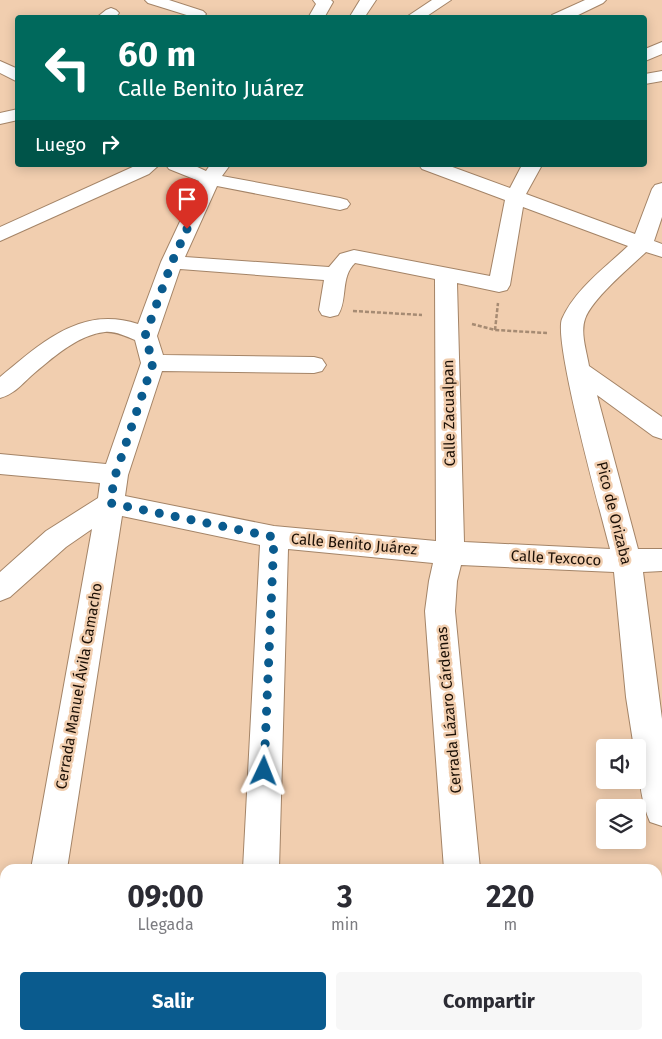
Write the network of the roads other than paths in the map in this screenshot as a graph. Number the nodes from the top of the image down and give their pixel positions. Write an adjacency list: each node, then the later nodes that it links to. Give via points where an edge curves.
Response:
1 (152, 0): 9 (street)
2 (210, 0): 10 (street)
3 (368, 0): 12 (street)
4 (443, 0): 13 (street)
5 (559, 0): 8 (street)
6 (598, 0): 8 (street)
7 (323, 1): 11 (street)
8 (577, 8): 14 (street); 15 (street)
9 (193, 15)
10 (197, 15)
11 (317, 15)
12 (358, 15)
13 (417, 15)
14 (564, 15)
15 (592, 15)
16 (647, 39): 17 (street)
17 (662, 46): 18 (street)
18 (647, 55)
19 (662, 76): 20 (street)
20 (647, 79)
21 (15, 115): 22 (street)
22 (0, 119)
23 (146, 167): 31 (street)
24 (187, 167): 27 (street)
25 (434, 167): 29 (street)
26 (531, 167): 29 (street)
27 (215, 172): 30 (street); 33 (street)
28 (662, 189): 32 (street)
29 (515, 197): 32 (street); 34 (street, via 500,285)
30 (340, 204)
31 (0, 235)
32 (652, 247): 40 (street, Pico de Orizaba, via 586,299 573,320)
33 (172, 262): 35 (street); 37 (street)
34 (446, 273): 35 (street, via 354,256 344,260); 46 (street, Calle Zacualpan)
35 (337, 274): 36 (street)
36 (330, 310)
37 (145, 336): 38 (street); 41 (street, via 106,325 89,330 56,345)
38 (153, 363): 39 (street); 44 (street, Cerrada Manuel Ávila Camacho)
39 (314, 365)
40 (578, 370): 42 (street); 48 (street, Pico de Orizaba)
41 (0, 390)
42 (662, 430)
43 (0, 464): 44 (street, Calle Benito Juárez)
44 (112, 489): 45 (street, Calle Benito Juárez); 49 (street); 51 (street, Cerrada Manuel Ávila Camacho)
45 (274, 537): 46 (street, Calle Benito Juárez); 52 (street)
46 (450, 553): 48 (street, Calle Texcoco); 53 (street, Cerrada Lázaro Cárdenas, via 442,581 440,611)
47 (662, 560): 48 (street, Calle Texcoco)
48 (627, 561): 50 (street, Pico de Orizaba, via 642,697)
49 (0, 589)
50 (661, 796)
51 (50, 864)
52 (260, 864)
53 (462, 864)

